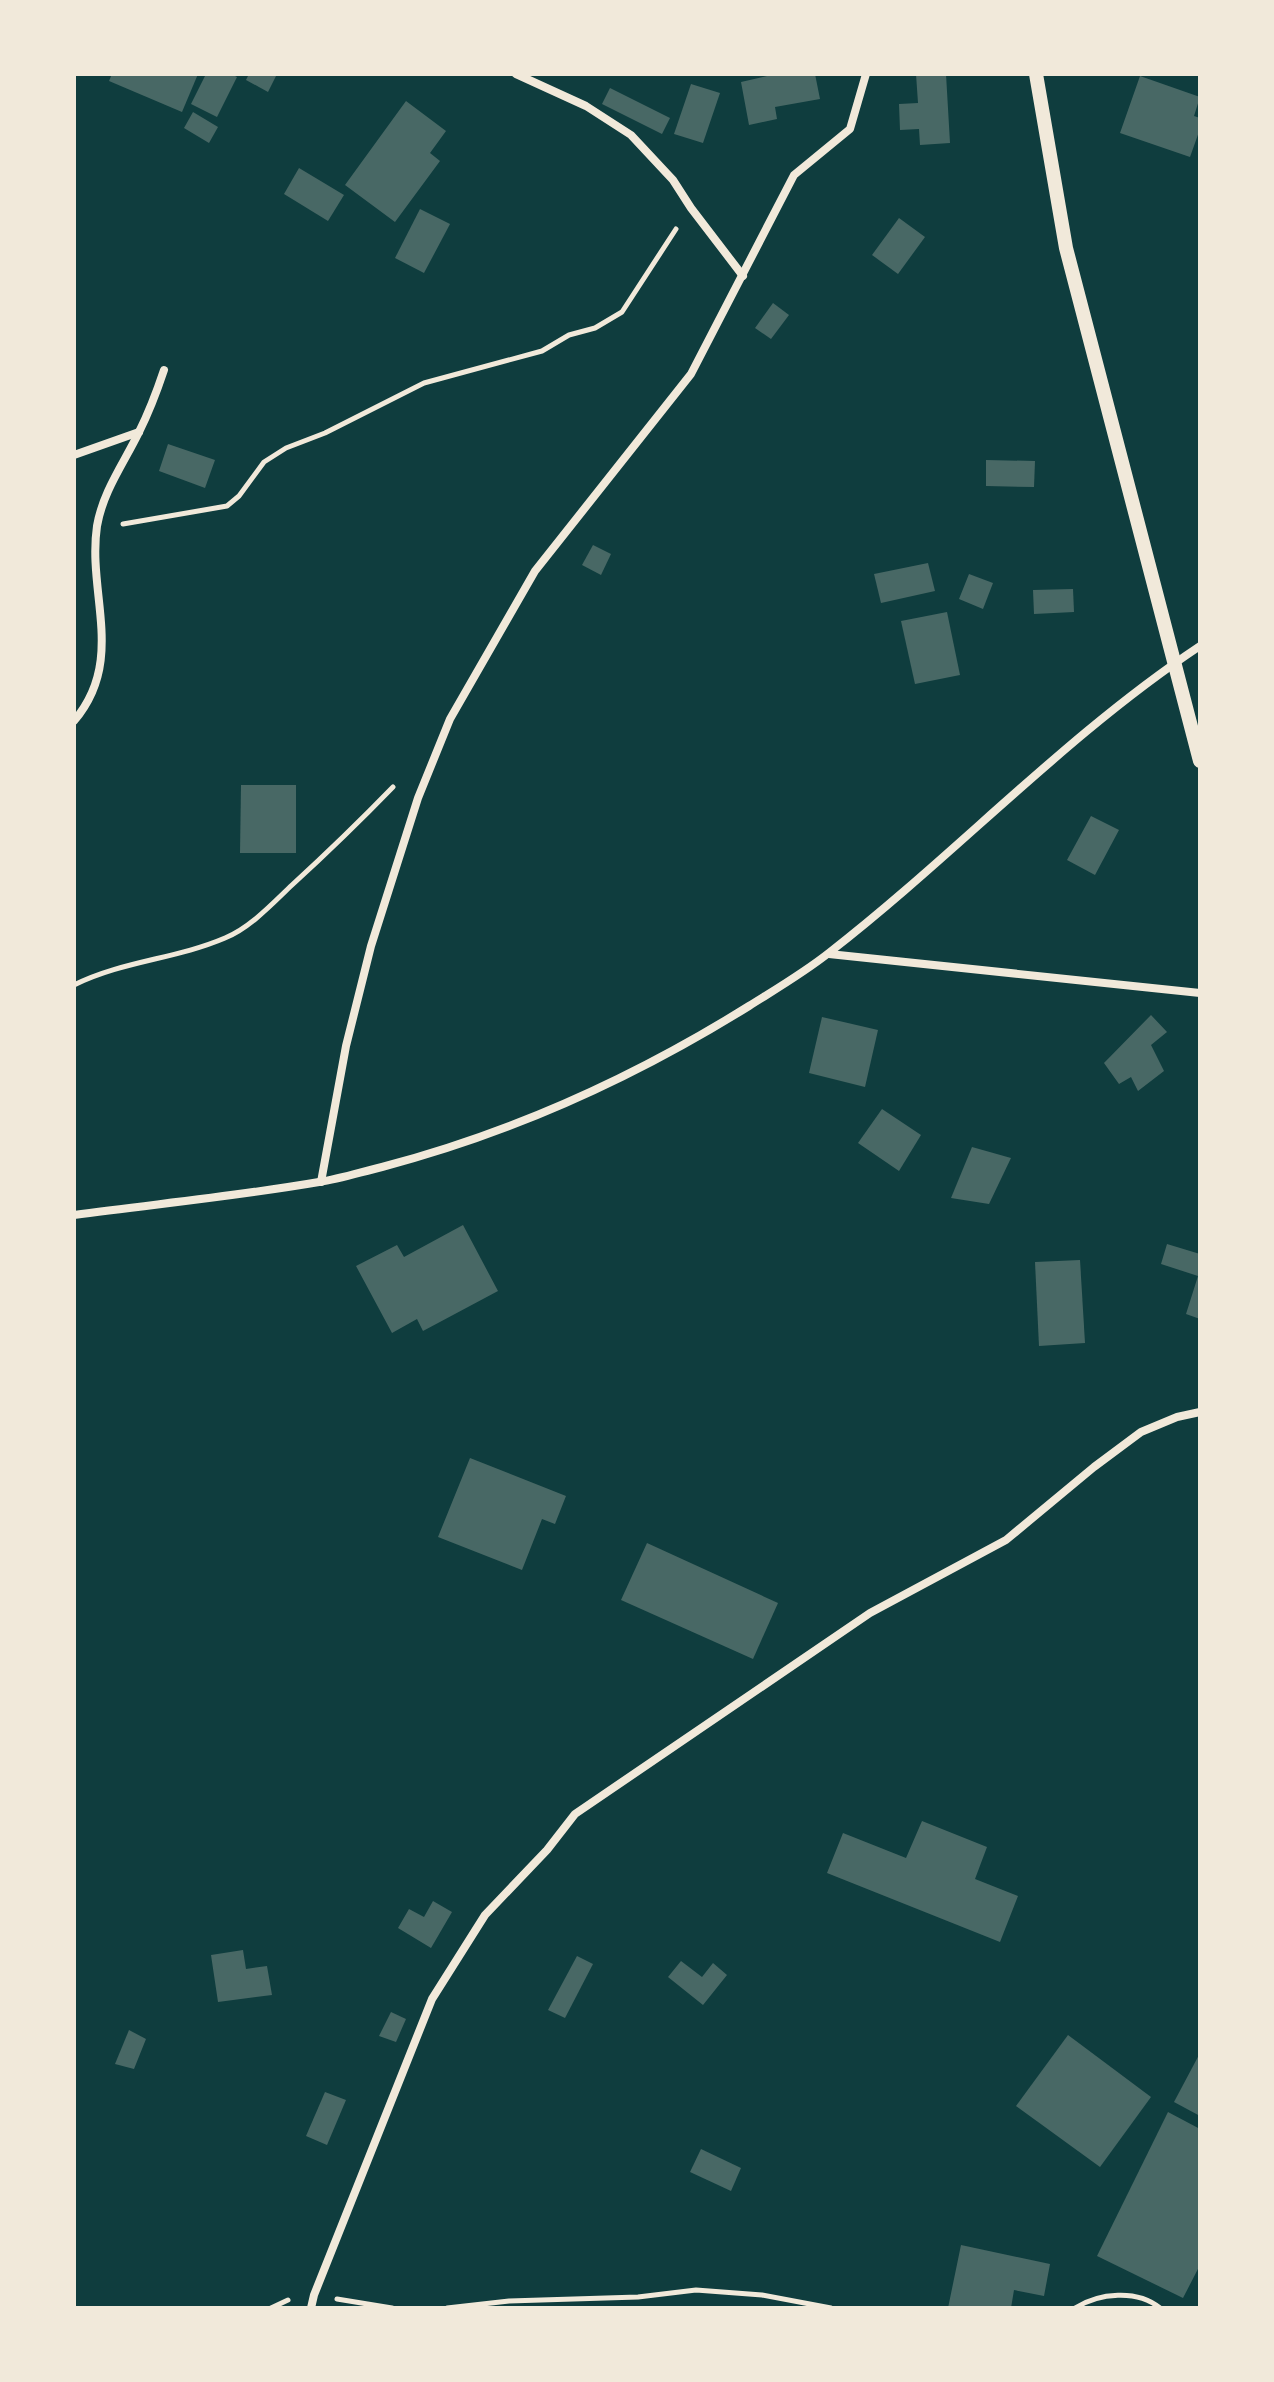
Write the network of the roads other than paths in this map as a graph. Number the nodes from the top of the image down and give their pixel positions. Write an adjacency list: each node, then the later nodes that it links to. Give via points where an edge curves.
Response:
1 (516, 74): 4 (street, via 586,106 631,135 673,180)
2 (866, 74): 4 (street, via 850,129 794,175)
3 (1036, 74): 9 (street, via 1066,248)
4 (743, 276): 14 (street, via 691,374 535,571 450,719 418,798 371,946)
5 (164, 370): 6 (street)
6 (139, 432): 7 (street); 10 (street, via 103,502 97,528 99,671)
7 (74, 455)
8 (1200, 646): 9 (street)
9 (1173, 663): 11 (street); 12 (street, via 1046,765)
10 (74, 721)
11 (1200, 761)
12 (829, 954): 13 (street); 14 (street, via 711,1030 575,1100 425,1156)
13 (1200, 993)
14 (321, 1182): 15 (street)
15 (74, 1215)
16 (1200, 1412): 17 (street, via 1141,1432 1006,1540 870,1613 575,1814 485,1915 432,1999)
17 (311, 2308)

